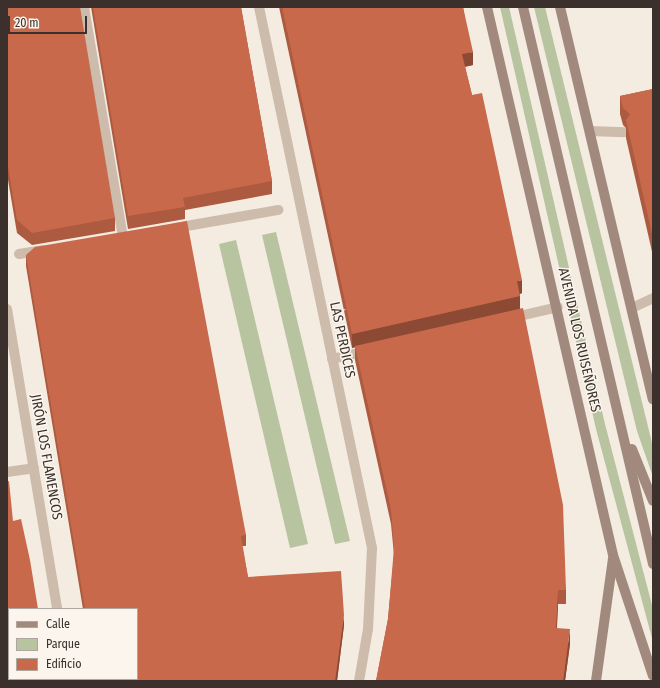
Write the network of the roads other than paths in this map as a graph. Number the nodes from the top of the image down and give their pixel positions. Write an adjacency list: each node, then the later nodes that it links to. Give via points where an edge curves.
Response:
1 (84, 7): 11 (street)
2 (259, 7): 21 (street, LAS PERDICES)
3 (487, 7): 16 (main road, AVENIDA LOS RUISEÑORES)
4 (523, 7): 23 (main road, AVENIDA LOS RUISEÑORES)
5 (560, 7): 6 (main road)
6 (590, 131): 7 (street); 17 (main road)
7 (624, 132)
8 (278, 210): 9 (street)
9 (160, 230)
10 (138, 234): 11 (street)
11 (123, 237): 12 (street)
12 (108, 239)
13 (56, 248): 14 (street)
14 (19, 254)
15 (653, 298): 17 (street)
16 (558, 307): 19 (street); 27 (main road, AVENIDA LOS RUISEÑORES)
17 (632, 308): 22 (main road)
18 (7, 309): 24 (street, JIRÓN LOS FLAMENCOS)
19 (499, 321)
20 (378, 349): 21 (street)
21 (332, 359): 31 (street, LAS PERDICES, via 372,548 368,629)
22 (653, 399)
23 (620, 419): 26 (main road, AVENIDA LOS RUISEÑORES); 28 (main road, AVENIDA LOS RUISEÑORES)
24 (34, 468): 25 (street); 29 (street, JIRÓN LOS FLAMENCOS)
25 (7, 472)
26 (653, 501)
27 (613, 555): 30 (main road, AVENIDA LOS RUISEÑORES); 32 (main road)
28 (653, 564)
29 (58, 608)
30 (653, 676)
31 (359, 681)
32 (596, 681)

